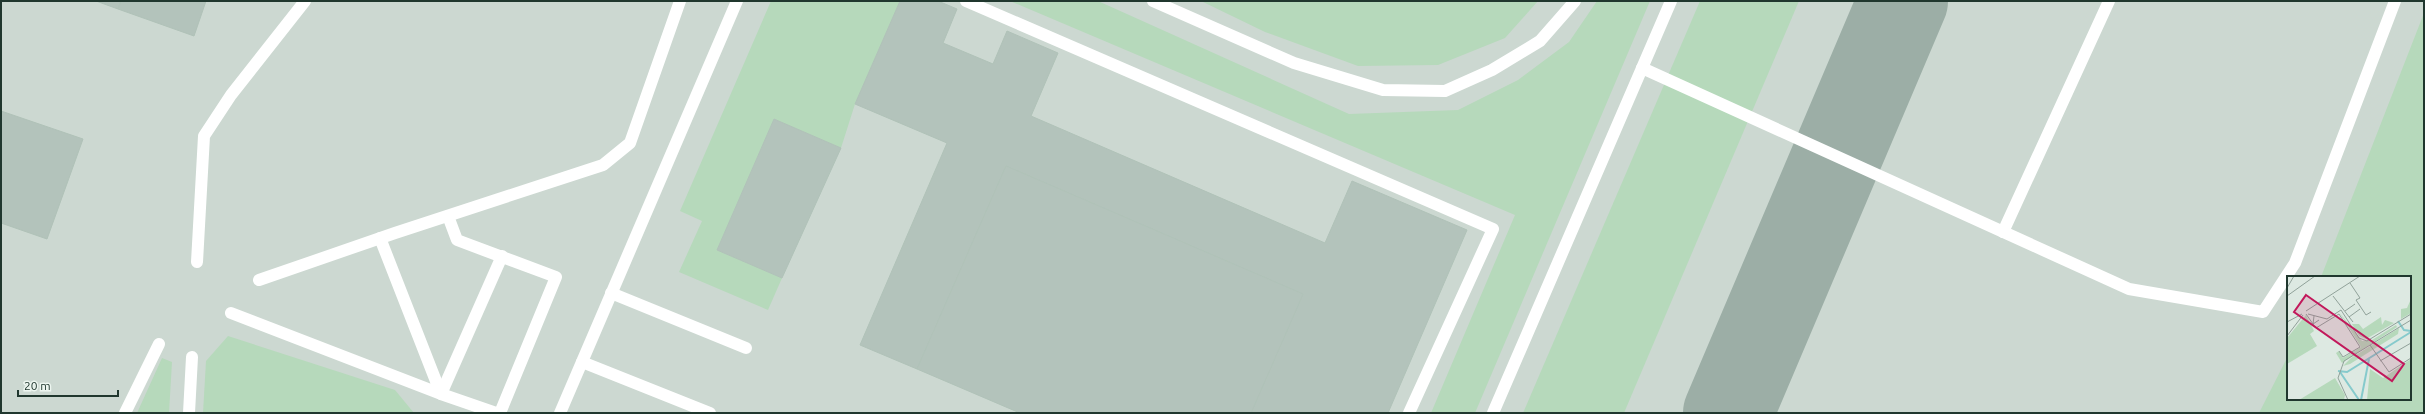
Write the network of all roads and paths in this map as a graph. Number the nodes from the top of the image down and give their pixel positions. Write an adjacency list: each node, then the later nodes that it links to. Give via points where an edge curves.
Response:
1 (305, 1): 15 (lane, via 231,95 204,136)
2 (680, 1): 11 (lane, via 630,143 603,166)
3 (737, 1): 17 (lane)
4 (966, 1): 30 (lane, via 1493,229)
5 (1153, 1): 6 (lane, via 1294,63 1383,90 1445,91 1492,70 1540,41)
6 (1575, 1)
7 (1671, 1): 10 (lane)
8 (2109, 1): 12 (lane)
9 (2395, 1): 12 (lane, via 2295,263 2263,312 2129,290)
10 (1642, 68): 12 (lane); 31 (lane)
11 (448, 216): 13 (lane); 14 (lane, via 457,240)
12 (2003, 232)
13 (380, 238): 16 (lane); 23 (lane)
14 (502, 256): 23 (lane); 27 (lane, via 556,277)
15 (196, 262)
16 (259, 280)
17 (611, 293): 20 (lane); 22 (lane)
18 (231, 313): 23 (lane)
19 (159, 344): 24 (lane)
20 (746, 348)
21 (192, 357): 25 (lane)
22 (582, 362): 28 (lane); 29 (lane)
23 (441, 394): 26 (lane)
24 (125, 413)
25 (189, 413)
26 (496, 413)
27 (500, 413)
28 (560, 413)
29 (710, 413)
30 (1409, 413)
31 (1493, 413)

